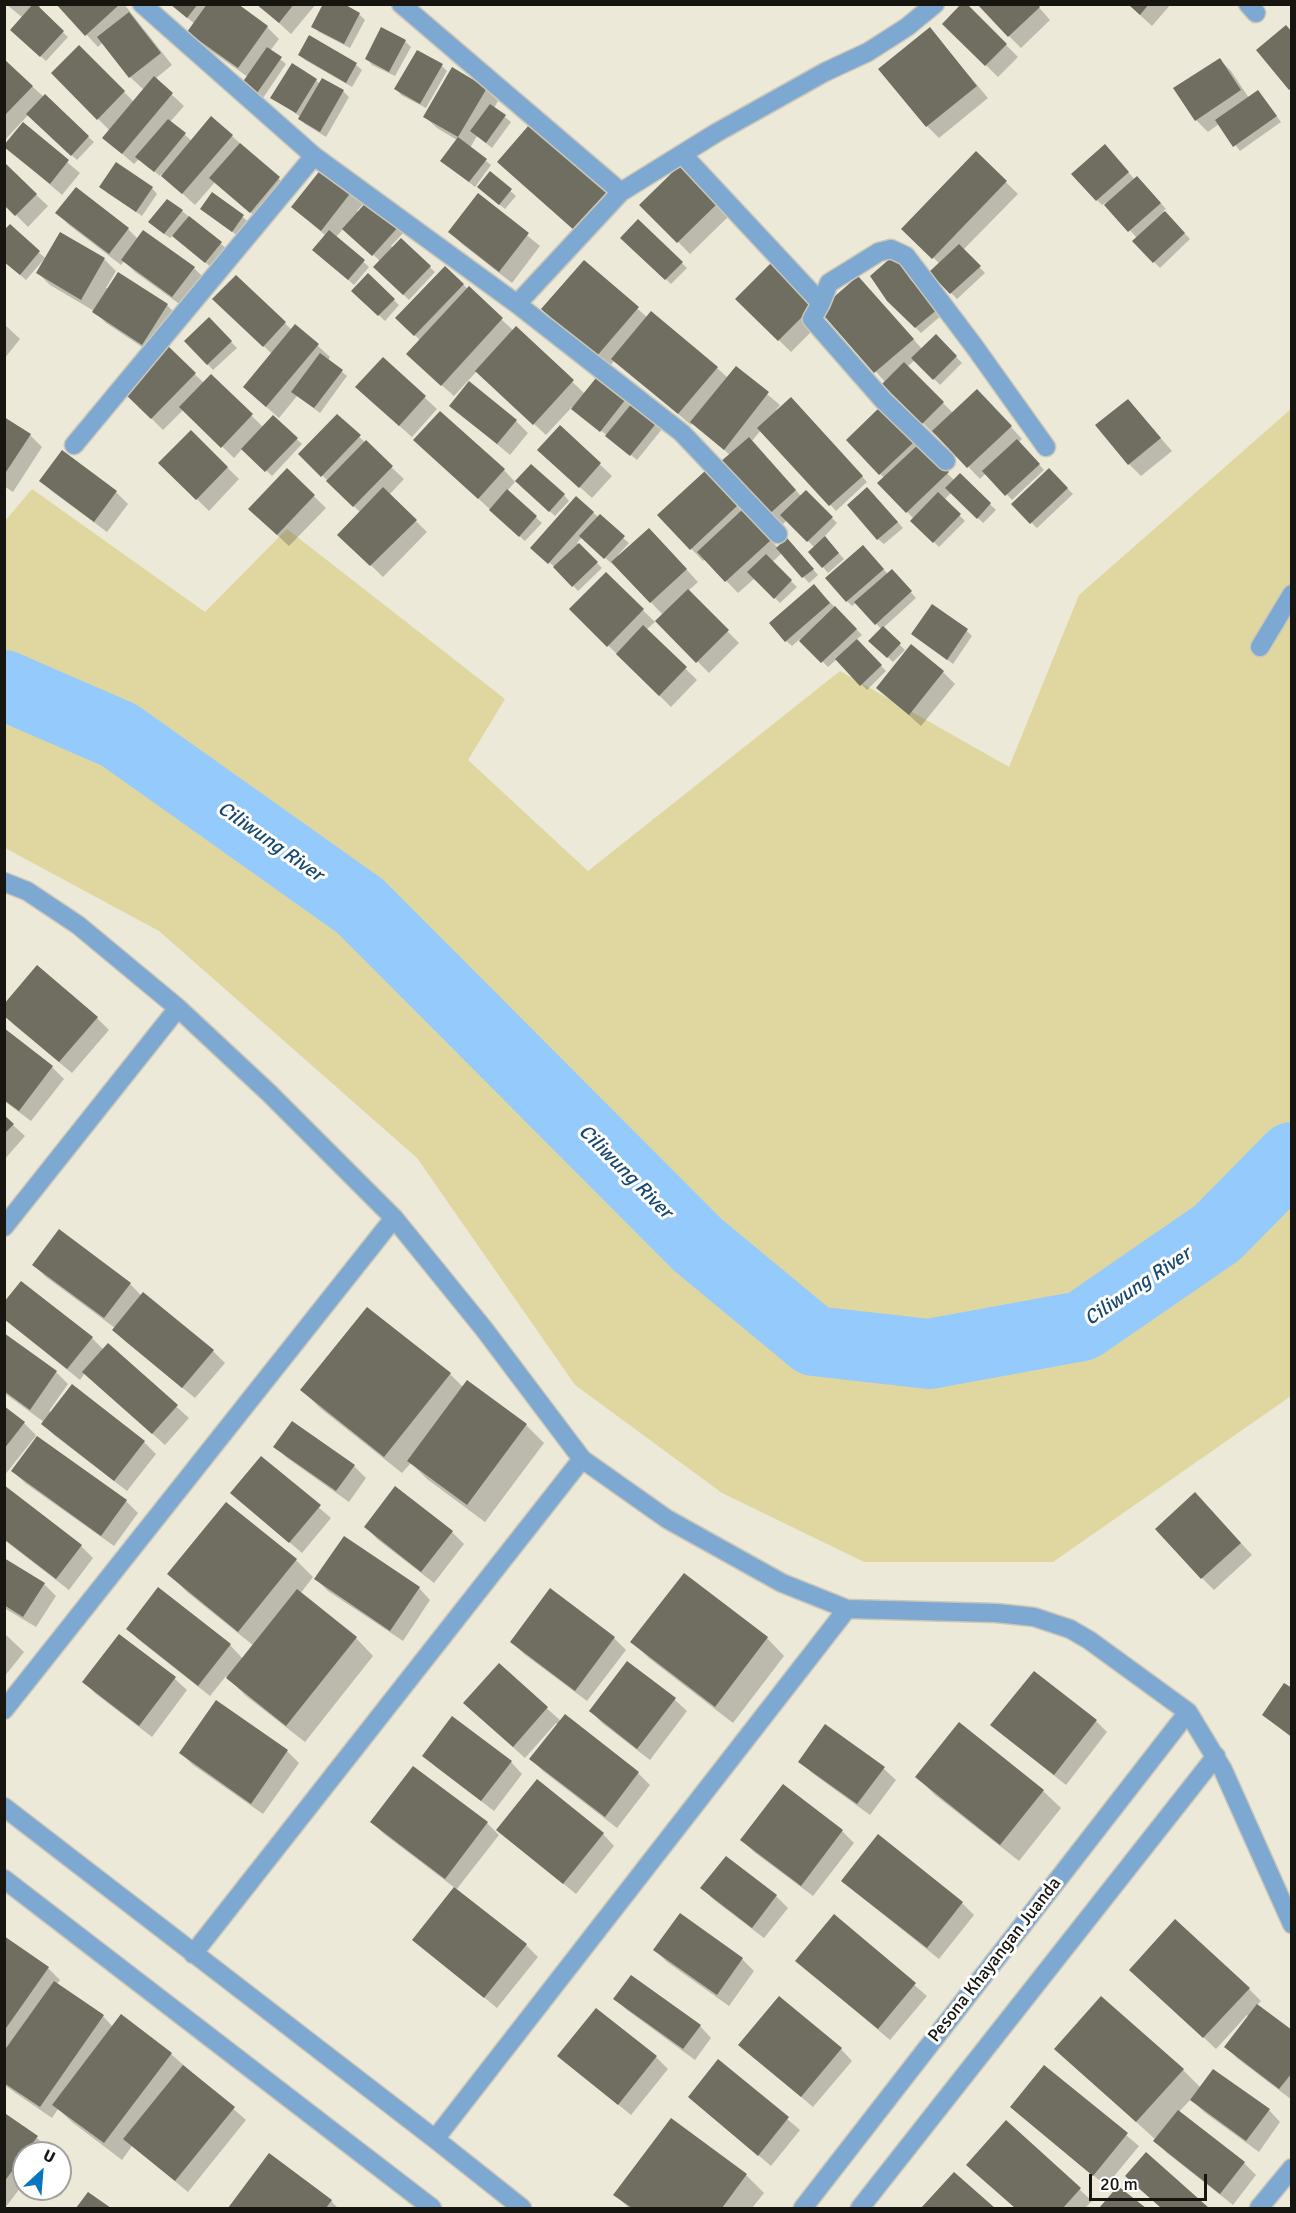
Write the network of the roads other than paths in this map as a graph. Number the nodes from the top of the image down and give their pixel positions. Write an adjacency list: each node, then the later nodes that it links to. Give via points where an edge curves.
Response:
1 (142, 4): 5 (street)
2 (935, 4): 4 (street, via 868,52 825,72)
3 (410, 7): 6 (street)
4 (682, 154): 6 (street); 7 (street)
5 (314, 156): 8 (street); 9 (street)
6 (621, 192): 8 (street)
7 (821, 303): 10 (street, via 829,283 879,252 891,249 906,256); 11 (street, via 812,319 883,400)
8 (517, 304): 12 (street, via 682,433)
9 (74, 446)
10 (1046, 447)
11 (946, 461)
12 (778, 534)
13 (1292, 594): 14 (street)
14 (1260, 647)
15 (4, 882): 16 (street, via 27,891 78,925)
16 (178, 1008): 17 (street); 18 (street)
17 (394, 1218): 19 (street); 21 (street)
18 (4, 1227)
19 (582, 1459): 20 (street, via 667,1519 782,1583); 27 (street)
20 (847, 1609): 22 (street, via 1034,1617 1089,1640); 28 (street)
21 (4, 1710)
22 (1188, 1712): 23 (street); 32 (street, Pesona Khayangan Juanda)
23 (1216, 1756): 26 (street); 33 (street)
24 (4, 1807): 27 (street)
25 (4, 1879): 30 (street)
26 (1292, 1924)
27 (193, 1954): 28 (street)
28 (435, 2139): 31 (street)
29 (1292, 2168): 34 (street)
30 (432, 2208)
31 (522, 2208)
32 (802, 2208)
33 (860, 2208)
34 (1259, 2208)

